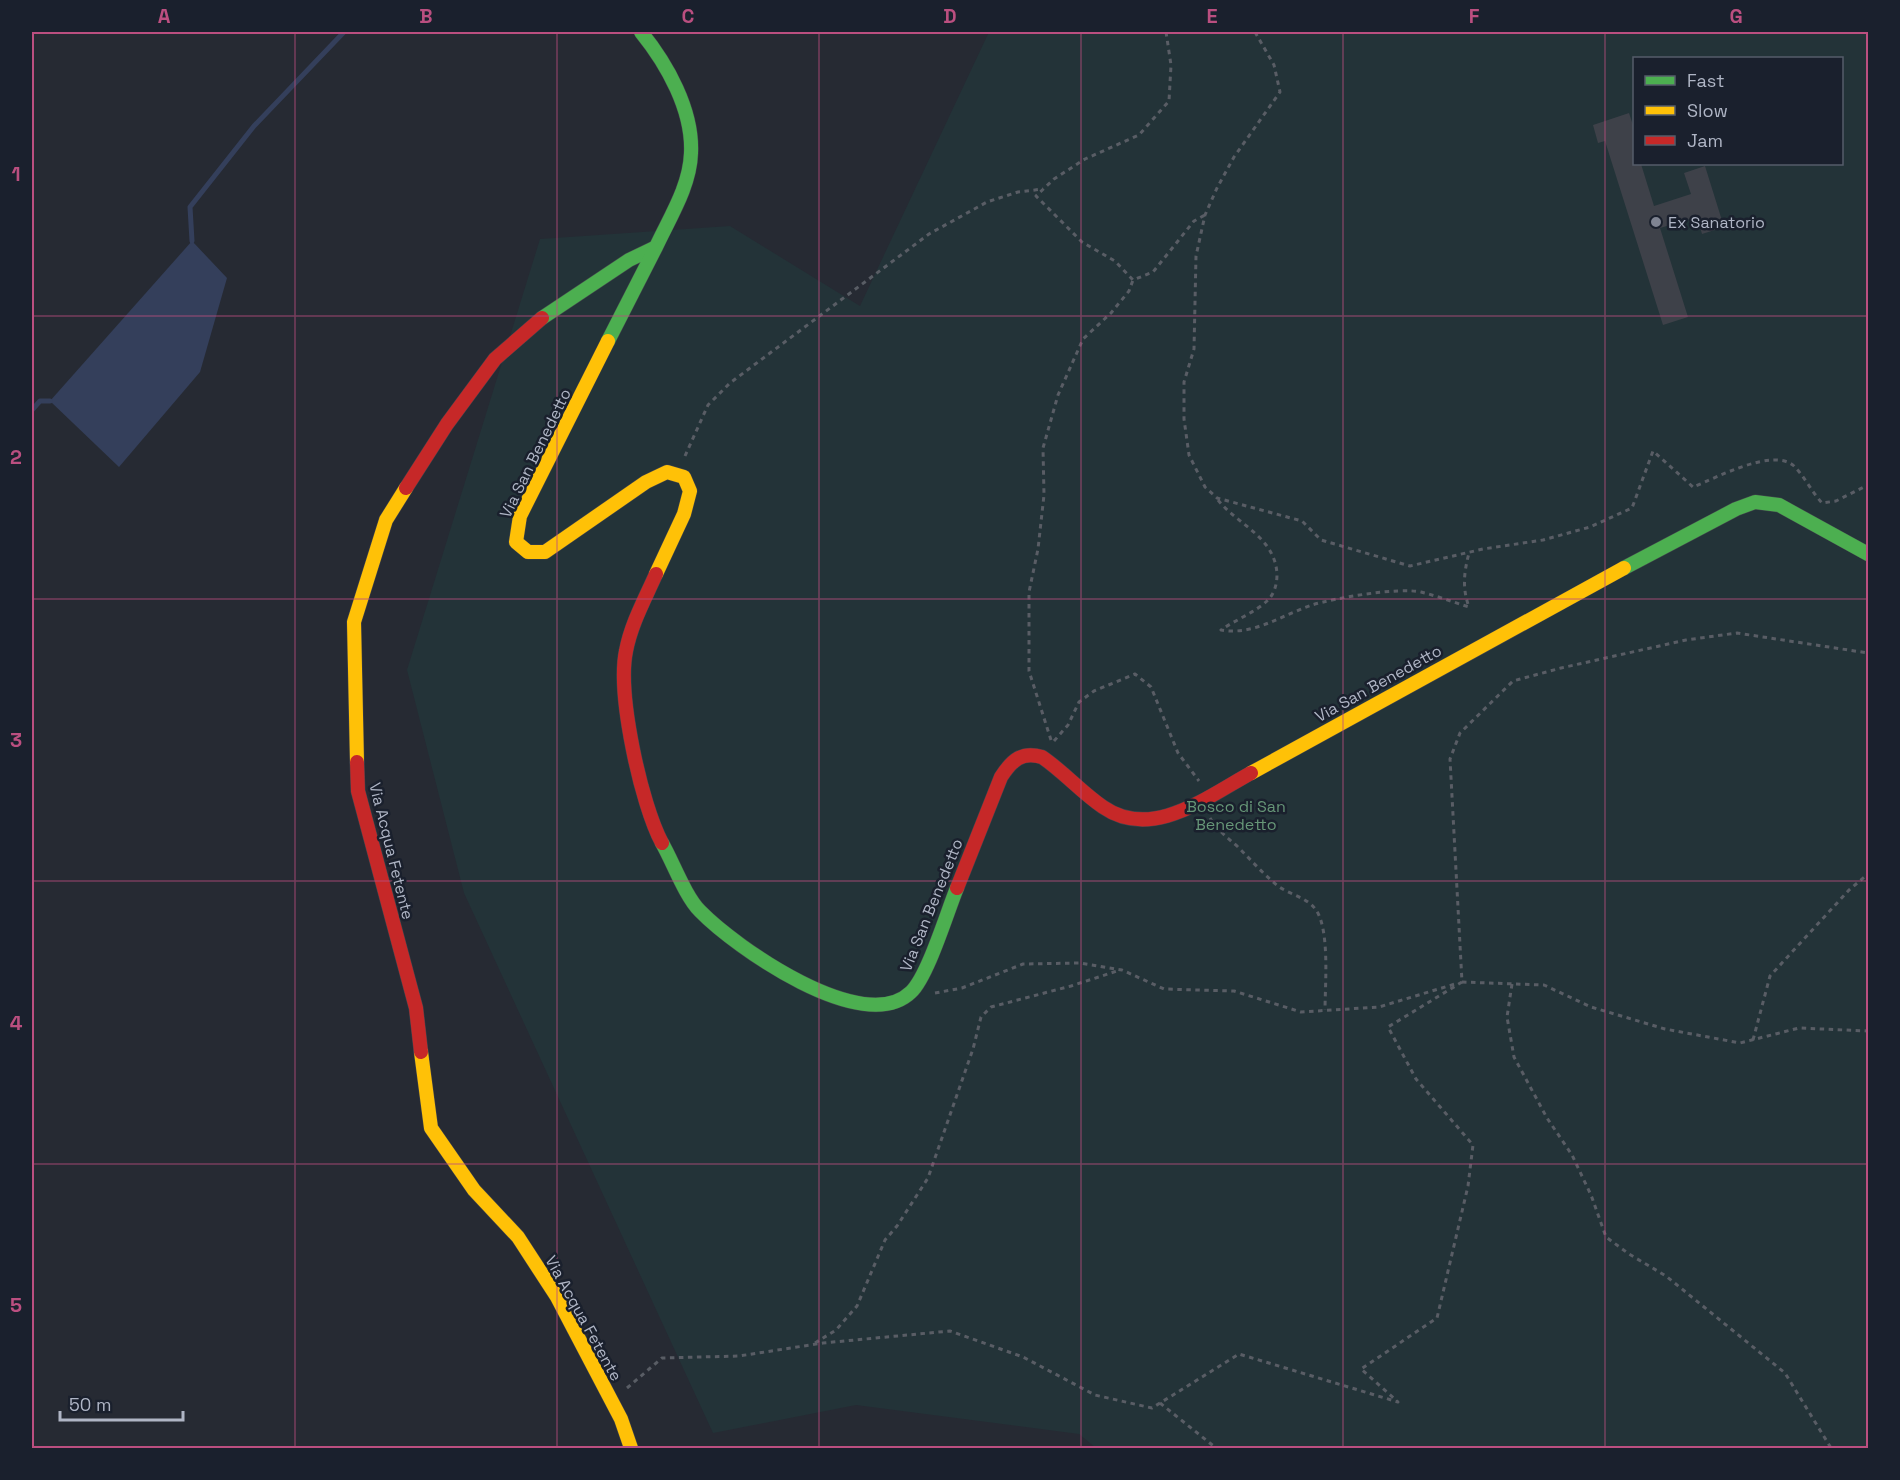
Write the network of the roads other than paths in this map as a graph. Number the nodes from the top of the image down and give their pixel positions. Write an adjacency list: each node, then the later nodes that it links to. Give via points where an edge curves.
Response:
1 (641, 32): 2 (street, Via San Benedetto, via 664,64 679,97 692,147 690,168)
2 (654, 248): 3 (street, Via San Benedetto, via 520,516 516,542 528,552 545,552 646,482 667,472 684,477 690,491 684,514 631,630 625,653 625,690 639,782 656,831 698,909 762,959 836,999 873,1006 898,1001 912,993 1008,765 1020,757 1032,754 1044,758 1099,806 1119,817 1136,822 1156,821 1208,797 1736,509 1755,502 1779,506); 4 (street, Via Acqua Fetente, via 548,313 495,359 447,424 386,520 354,622 358,791 416,1008 431,1128 474,1190 518,1238 557,1297 612,1402)
3 (1869, 554)
4 (631, 1449)

